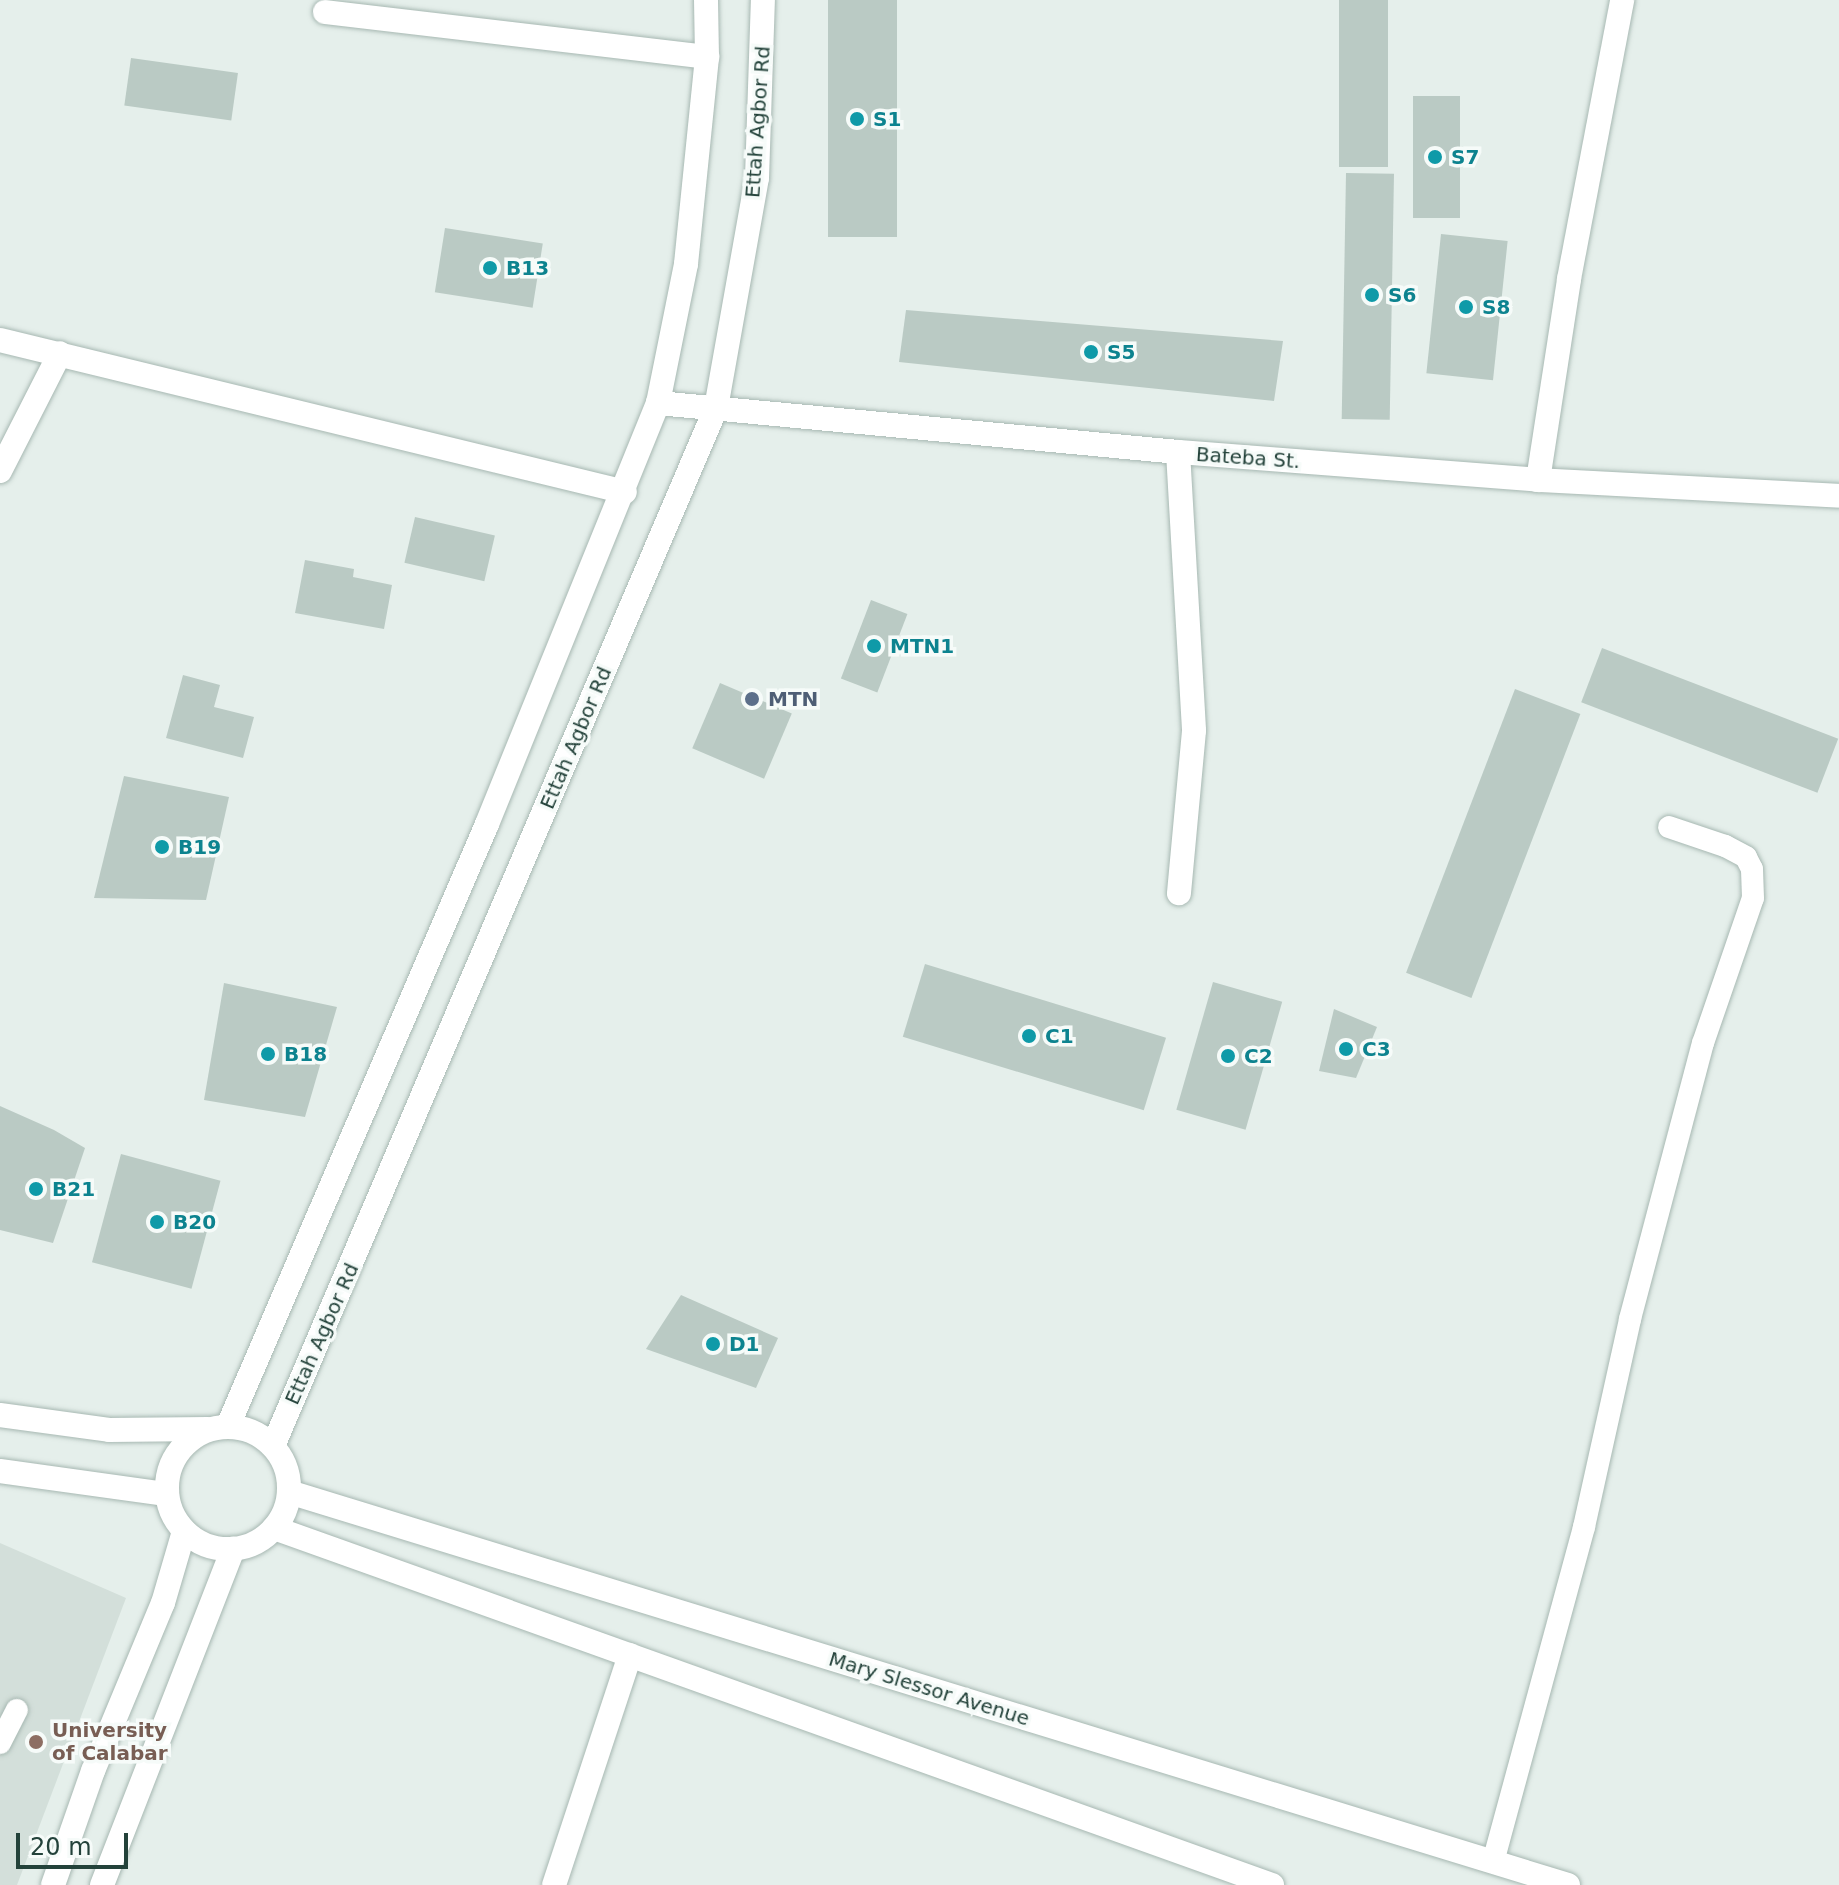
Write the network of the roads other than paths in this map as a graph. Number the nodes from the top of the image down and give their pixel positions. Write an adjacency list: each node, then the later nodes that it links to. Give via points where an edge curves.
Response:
1 (706, 0): 5 (main road)
2 (763, 0): 9 (main road, Ettah Agbor Rd, via 757,178)
3 (1622, 0): 12 (main road, via 1569,279)
4 (325, 12): 5 (main road)
5 (707, 57): 8 (main road, via 686,264)
6 (0, 340): 7 (main road)
7 (60, 353): 11 (main road); 13 (main road)
8 (658, 403): 9 (main road, Bateba St.); 13 (main road)
9 (716, 408): 10 (main road, Bateba St.); 19 (main road, Ettah Agbor Rd)
10 (1178, 452): 12 (main road, Bateba St.); 16 (main road, via 1194,731)
11 (0, 471)
12 (1538, 480): 14 (main road, Bateba St.)
13 (625, 492): 18 (main road, via 389,1058)
14 (1839, 496)
15 (1669, 827): 29 (lane, via 1746,857 1753,898 1699,1058 1630,1319 1584,1527)
16 (1179, 893)
17 (0, 1415): 18 (main road, via 109,1430)
18 (218, 1427): 19 (main road, via 252,1432); 22 (main road, via 190,1439 176,1454)
19 (273, 1446): 21 (main road, via 286,1467)
20 (0, 1471): 22 (main road)
21 (289, 1492): 23 (main road); 29 (main road, Mary Slessor Avenue)
22 (166, 1494): 24 (main road)
23 (274, 1528): 25 (main road, via 256,1542); 26 (main road)
24 (184, 1531): 25 (main road, via 198,1542); 30 (main road, via 163,1603 93,1771)
25 (233, 1549): 31 (main road)
26 (630, 1655): 32 (main road); 33 (main road)
27 (17, 1710): 28 (lane)
28 (0, 1743)
29 (1493, 1862): 34 (main road, Mary Slessor Avenue)
30 (53, 1885)
31 (102, 1885)
32 (554, 1885)
33 (1272, 1885)
34 (1568, 1885)

